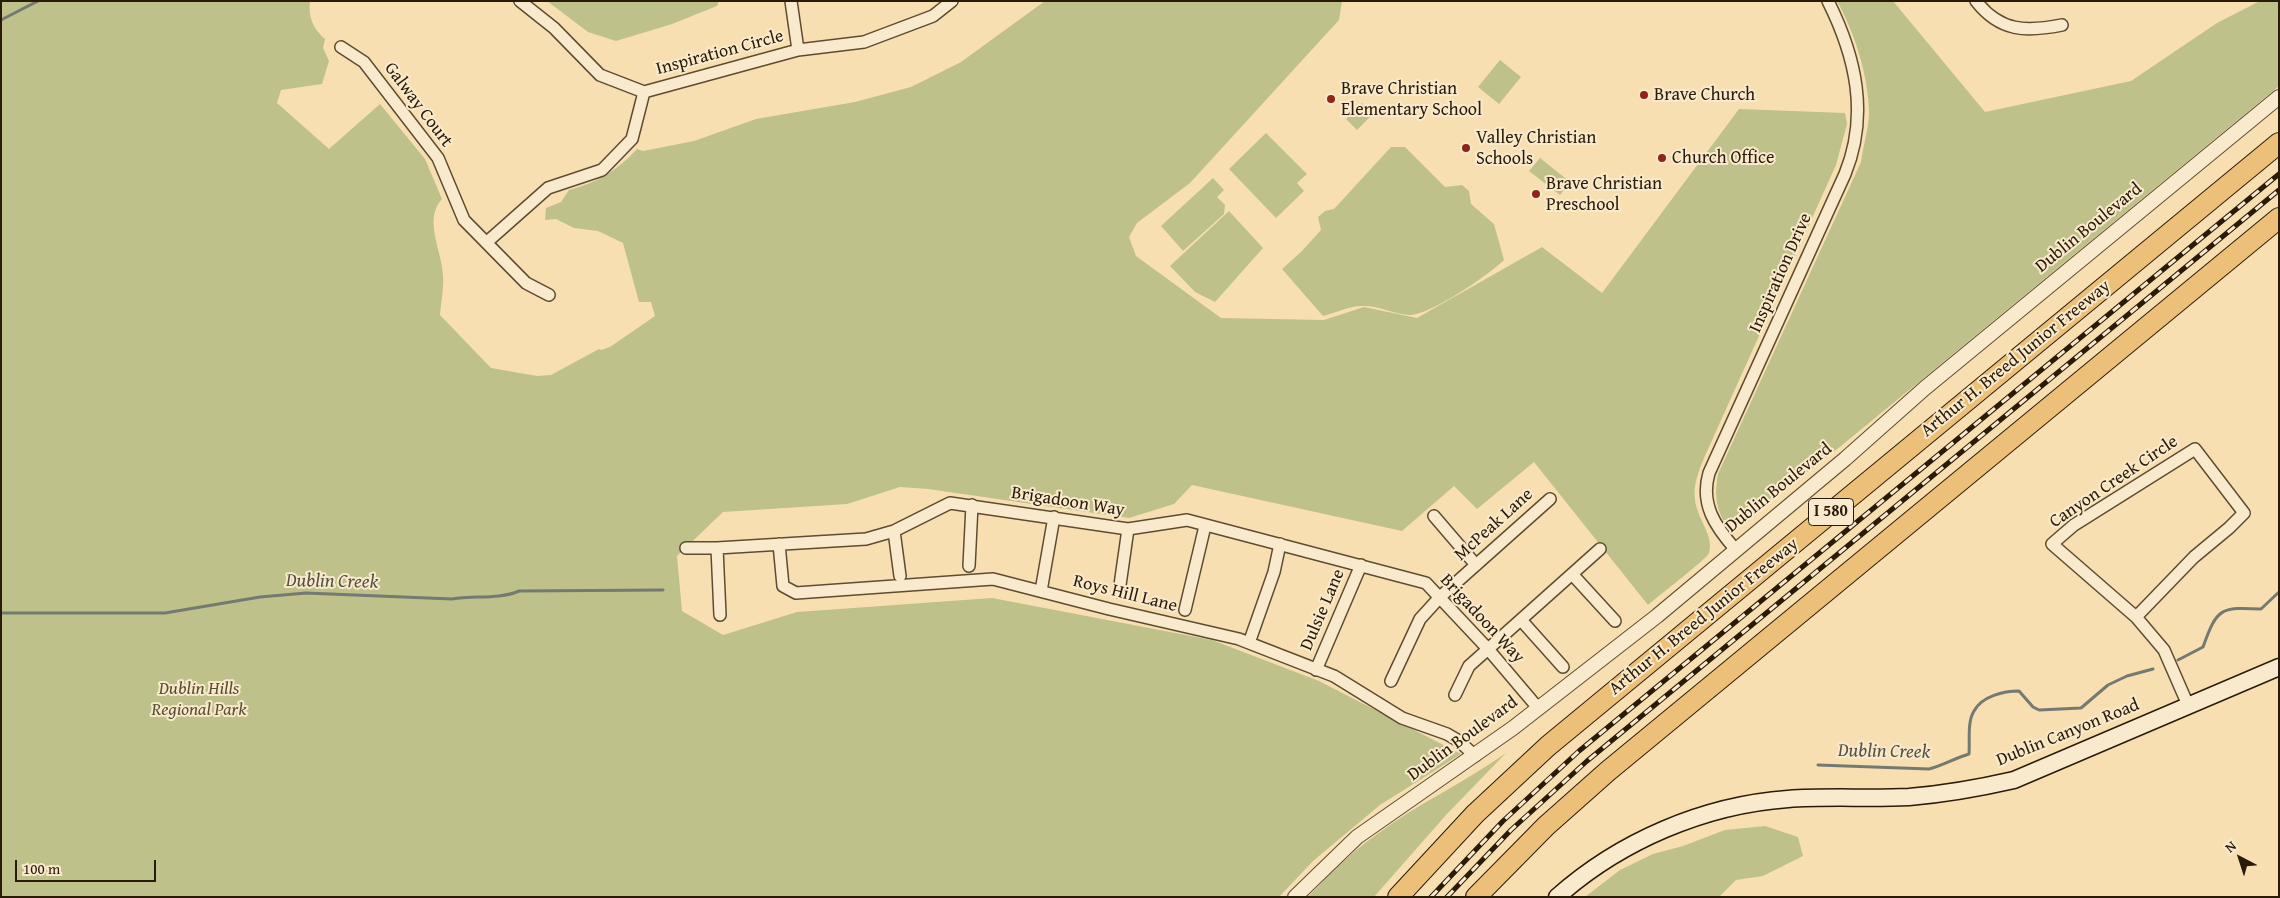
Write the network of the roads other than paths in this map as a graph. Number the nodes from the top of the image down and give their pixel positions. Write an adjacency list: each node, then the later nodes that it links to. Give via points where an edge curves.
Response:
1 (520, 1): 9 (street, Inspiration Circle, via 554,28 600,75)
2 (791, 1): 8 (street)
3 (952, 1): 8 (street, Inspiration Circle, via 933,16 864,42)
4 (1828, 1): 27 (street, Inspiration Drive, via 1844,36 1853,70 1858,105 1857,134 1845,174 1709,474 1706,489 1710,514)
5 (1976, 1): 6 (street, via 1991,18 2012,28)
6 (2062, 25)
7 (342, 48): 13 (street, Galway Court, via 364,62 438,158 464,220)
8 (798, 50): 9 (street, Inspiration Circle)
9 (644, 92): 13 (street, via 632,139 602,170 548,188)
10 (2279, 97): 27 (street, Dublin Boulevard, via 1924,388 1845,459)
11 (2279, 143): 52 (highway, Arthur H. Breed Junior Freeway / I 580, via 1548,746 1475,814)
12 (2279, 218): 53 (highway, via 1602,776 1541,830)
13 (487, 242): 14 (street, Galway Court, via 526,283)
14 (549, 295)
15 (1550, 499): 29 (street, McPeak Lane)
16 (972, 505): 18 (street, Brigadoon Way); 21 (street, Brigadoon Way, via 950,503); 30 (street)
17 (1434, 516): 29 (street)
18 (1054, 517): 20 (street, Brigadoon Way); 33 (street)
19 (1205, 526): 20 (street, Brigadoon Way, via 1187,520); 23 (street, Brigadoon Way); 36 (street)
20 (1128, 529): 34 (street)
21 (894, 531): 22 (street, Brigadoon Way, via 866,539); 32 (street)
22 (779, 544): 25 (street, Brigadoon Way); 33 (street, Roys Hill Lane, via 783,586 796,593 993,579)
23 (1280, 544): 28 (street, Brigadoon Way); 41 (street, via 1274,572)
24 (686, 548): 25 (street, Brigadoon Way)
25 (717, 548): 37 (street)
26 (1600, 549): 31 (street)
27 (1735, 549): 49 (street, Dublin Boulevard, via 1657,616)
28 (1361, 565): 35 (street, Brigadoon Way, via 1426,583); 45 (street, Dulsie Lane)
29 (1476, 565): 35 (street, McPeak Lane)
30 (969, 566)
31 (1572, 574): 39 (street); 40 (street)
32 (900, 576)
33 (1041, 592): 41 (street, Roys Hill Lane)
34 (1119, 592)
35 (1440, 597): 42 (street, Brigadoon Way); 46 (street, McPeak Lane, via 1420,619)
36 (1184, 610)
37 (720, 614)
38 (2136, 616): 38 (street, Canyon Creek Circle, via 2052,544 2074,525 2195,449 2244,513 2194,557); 48 (street, Canyon Creek Circle, via 2164,650)
39 (1520, 620): 42 (street); 43 (street)
40 (1615, 621)
41 (1249, 643): 45 (street, Roys Hill Lane)
42 (1488, 649): 47 (street, via 1469,666); 49 (street, Brigadoon Way)
43 (1563, 667)
44 (2279, 667): 48 (main road, Dublin Canyon Road)
45 (1316, 670): 50 (street, Roys Hill Lane, via 1350,686 1402,718 1453,737)
46 (1391, 680)
47 (1455, 695)
48 (2188, 706): 54 (main road, Dublin Canyon Road, via 2014,780 1972,790 1908,797 1787,799 1703,816 1623,850)
49 (1538, 708): 50 (street, Dublin Boulevard)
50 (1475, 756): 51 (street, Dublin Boulevard, via 1357,837)
51 (1295, 897)
52 (1398, 897)
53 (1476, 897)
54 (1557, 897)

